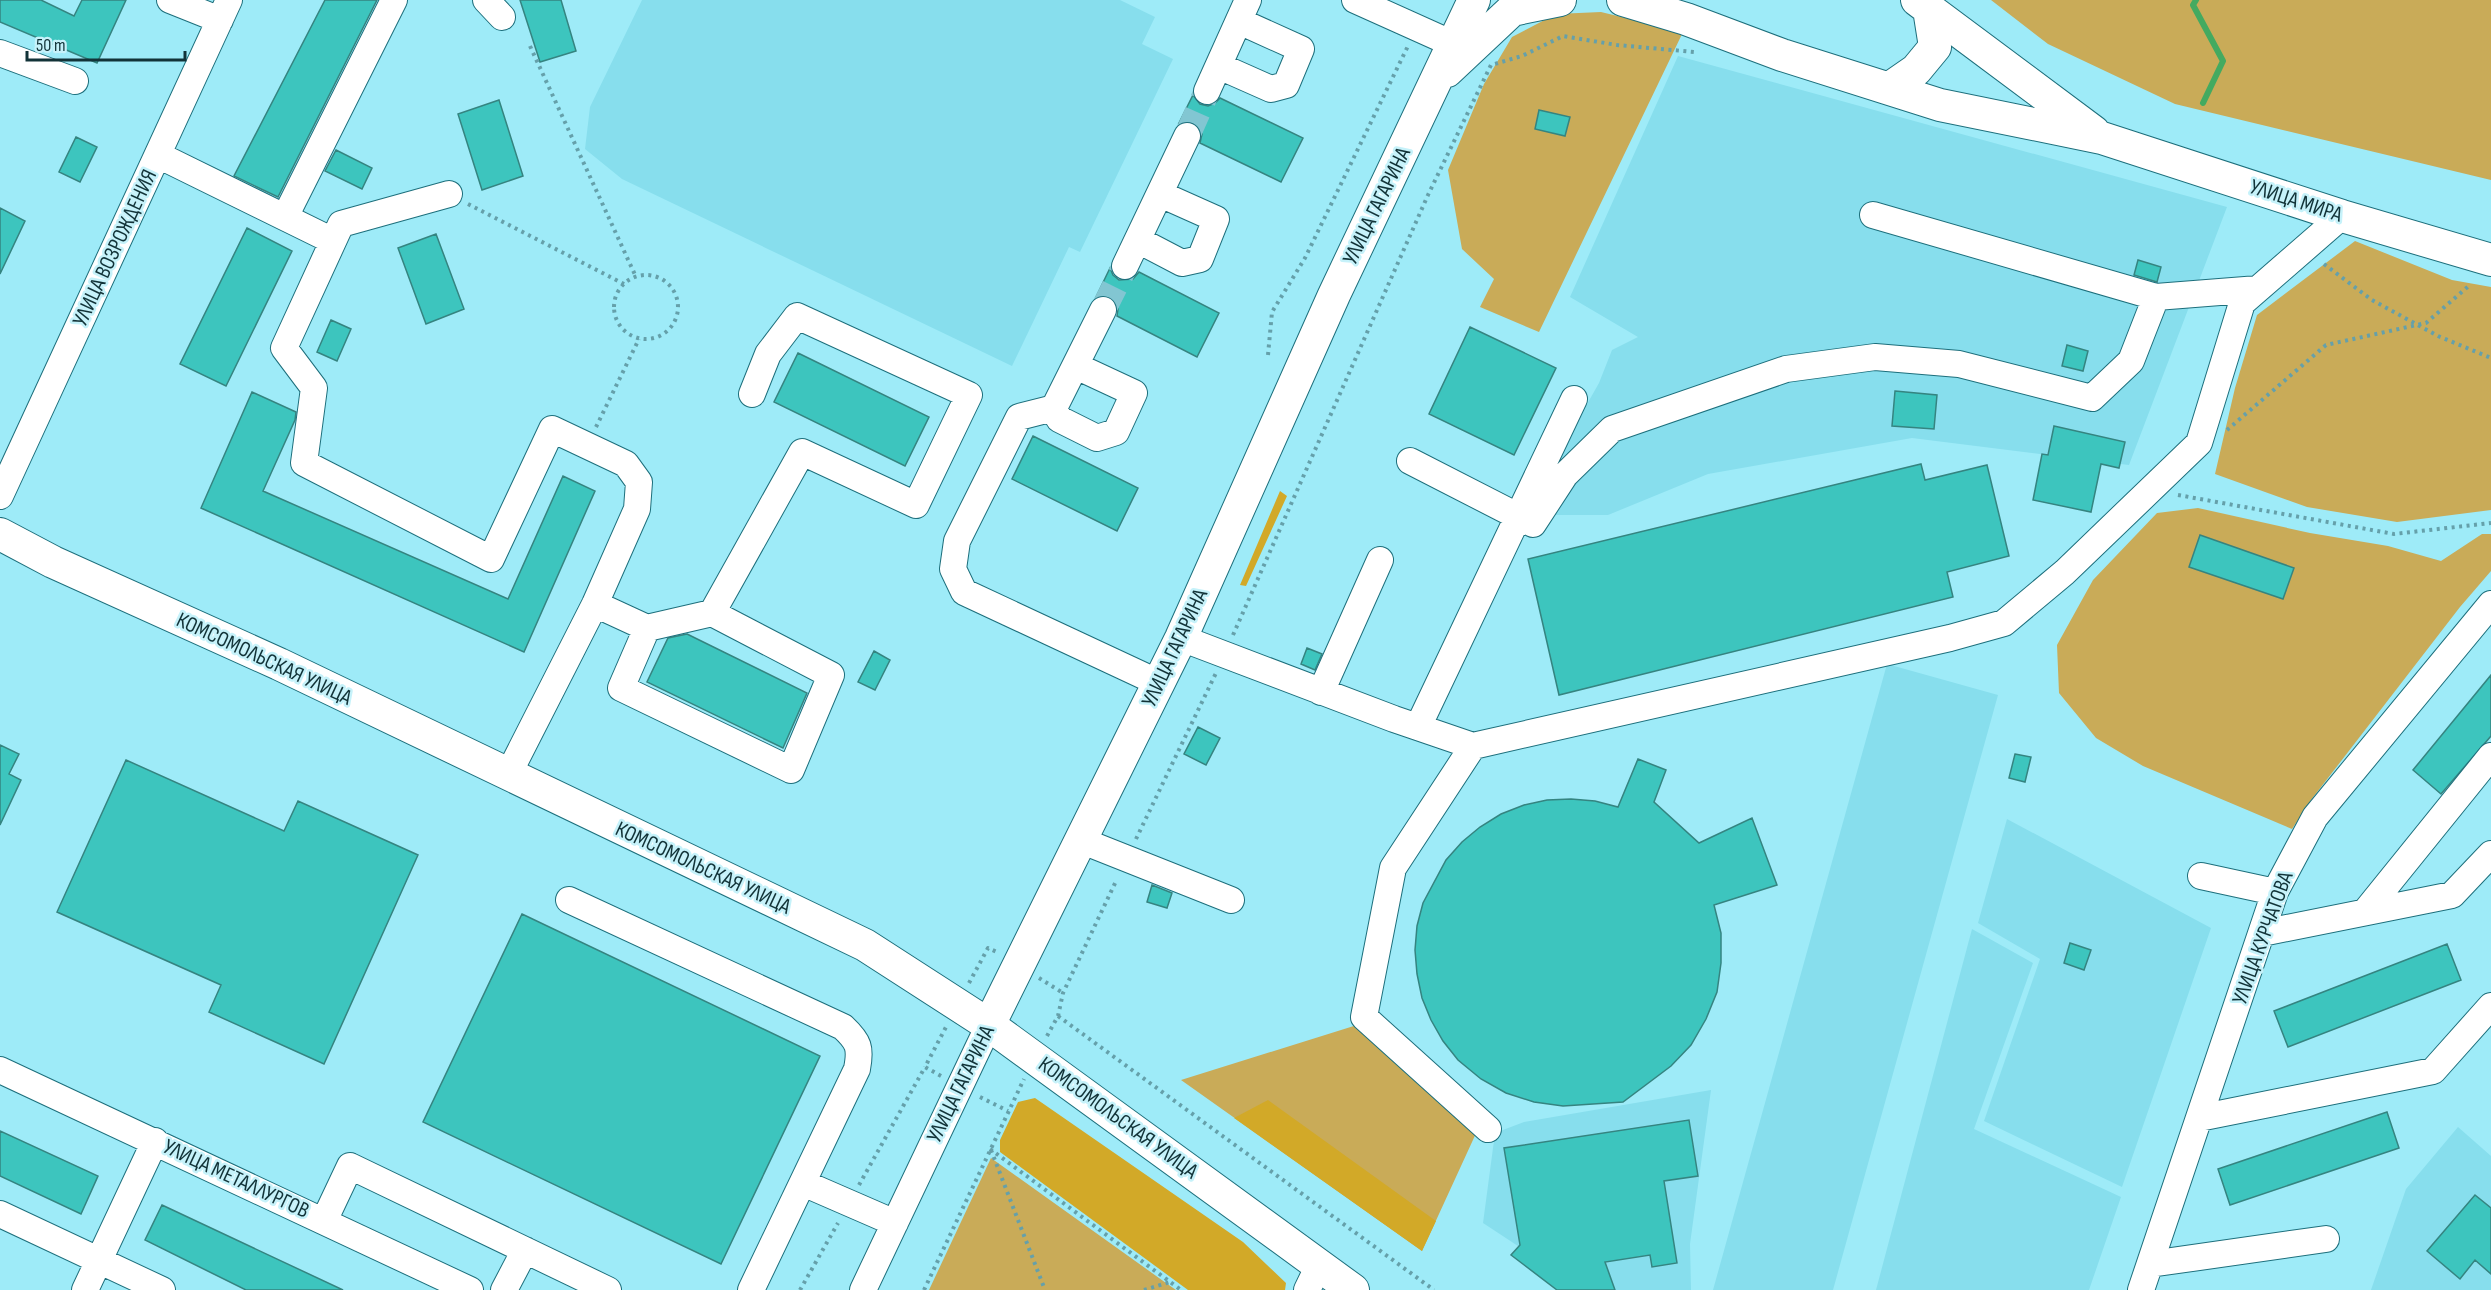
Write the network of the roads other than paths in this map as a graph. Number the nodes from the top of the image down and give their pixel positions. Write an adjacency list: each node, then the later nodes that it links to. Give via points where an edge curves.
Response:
1 (170, 0): 8 (street)
2 (394, 0): 24 (street)
3 (1355, 0): 10 (street)
4 (1474, 0): 10 (main road, УЛИЦА ГАГАРИНА)
5 (1560, 0): 13 (main road, via 1512,10)
6 (1623, 0): 15 (main road)
7 (1923, 4): 15 (main road, via 1935,47 1916,70); 18 (main road)
8 (225, 10): 19 (street, УЛИЦА ВОЗРОЖДЕНИЯ)
9 (1244, 10): 12 (street); 12 (street, via 1301,49 1286,85 1271,89)
10 (1453, 44): 13 (main road, УЛИЦА ГАГАРИНА)
11 (0, 53): 14 (street)
12 (1219, 66): 16 (street)
13 (1437, 80): 45 (main road, УЛИЦА ГАГАРИНА, via 1334,295)
14 (75, 81)
15 (1890, 88): 18 (main road, via 1940,105)
16 (1207, 91)
17 (1187, 136): 21 (street)
18 (2102, 138): 23 (main road, УЛИЦА МИРА)
19 (158, 155): 24 (street); 37 (street, УЛИЦА ВОЗРОЖДЕНИЯ)
20 (449, 194): 26 (street, via 341,224)
21 (1160, 194): 25 (street); 25 (street, via 1216,219 1200,260 1182,263)
22 (1873, 215): 30 (street)
23 (2342, 216): 27 (main road, УЛИЦА МИРА); 29 (street)
24 (285, 217): 26 (street)
25 (1138, 240): 28 (street)
26 (333, 241): 41 (street, via 284,348 314,388 304,463 490,559 552,429 588,444 626,464 639,482 637,508)
27 (2491, 260)
28 (1125, 266)
29 (2258, 290): 30 (street); 49 (street, via 2242,303 2199,443 2066,572 2004,623)
30 (2156, 297): 38 (street, via 2131,361 2092,398 1947,363 1875,357 1786,369 1612,429 1565,475 1533,524)
31 (1104, 310): 32 (street)
32 (1076, 366): 35 (street); 35 (street, via 1134,393 1116,432 1097,438 1059,419)
33 (752, 394): 43 (street, via 768,354 796,316 969,395 916,505 802,452)
34 (1574, 399): 38 (street)
35 (1053, 408): 46 (street, via 1019,417 957,541 953,569 964,592)
36 (1410, 461): 38 (street)
37 (0, 496)
38 (1518, 518): 48 (street)
39 (0, 534): 51 (main road, КОМСОМОЛЬСКАЯ УЛИЦА)
40 (1380, 560): 47 (street)
41 (595, 604): 44 (street); 51 (street)
42 (2491, 604): 55 (street, УЛИЦА КУРЧАТОВА, via 2315,817)
43 (712, 613): 44 (street); 44 (street, via 831,675 791,770 621,688)
44 (647, 628)
45 (1181, 638): 46 (main road, УЛИЦА ГАГАРИНА); 47 (street)
46 (1159, 683): 52 (main road, УЛИЦА ГАГАРИНА)
47 (1321, 692): 48 (street)
48 (1418, 727): 49 (street)
49 (1473, 746): 64 (street, via 1393,868 1364,1017)
50 (2491, 756): 58 (street)
51 (508, 775): 61 (main road, КОМСОМОЛЬСКАЯ УЛИЦА, via 865,945)
52 (1080, 840): 57 (street); 61 (main road, УЛИЦА ГАГАРИНА)
53 (2491, 854): 58 (street, via 2452,895)
54 (2201, 876): 55 (street)
55 (2275, 892): 59 (street, УЛИЦА КУРЧАТОВА)
56 (569, 900): 66 (street, via 843,1027 855,1039 860,1053 857,1069)
57 (1231, 900)
58 (2365, 912): 59 (street)
59 (2262, 933): 63 (street, УЛИЦА КУРЧАТОВА)
60 (2491, 1006): 63 (street, via 2433,1071)
61 (989, 1025): 69 (street, УЛИЦА ГАГАРИНА); 74 (main road, КОМСОМОЛЬСКАЯ УЛИЦА, via 1035,1057)
62 (0, 1070): 65 (street, УЛИЦА МЕТАЛЛУРГОВ)
63 (2199, 1118): 73 (street, УЛИЦА КУРЧАТОВА)
64 (1488, 1129)
65 (154, 1141): 68 (street, УЛИЦА МЕТАЛЛУРГОВ); 72 (street)
66 (803, 1183): 69 (street); 80 (street)
67 (0, 1214): 72 (street)
68 (324, 1221): 71 (street, via 350,1166); 77 (street, УЛИЦА МЕТАЛЛУРГОВ)
69 (895, 1223): 81 (street, УЛИЦА ГАГАРИНА)
70 (2326, 1239): 73 (street)
71 (525, 1250): 78 (street); 79 (street)
72 (99, 1261): 75 (street); 76 (street)
73 (2150, 1264): 83 (street, УЛИЦА КУРЧАТОВА)
74 (1313, 1278): 82 (main road, КОМСОМОЛЬСКАЯ УЛИЦА)
75 (85, 1290)
76 (162, 1290)
77 (470, 1290)
78 (504, 1290)
79 (608, 1290)
80 (751, 1290)
81 (863, 1290)
82 (1353, 1290)
83 (2141, 1290)

